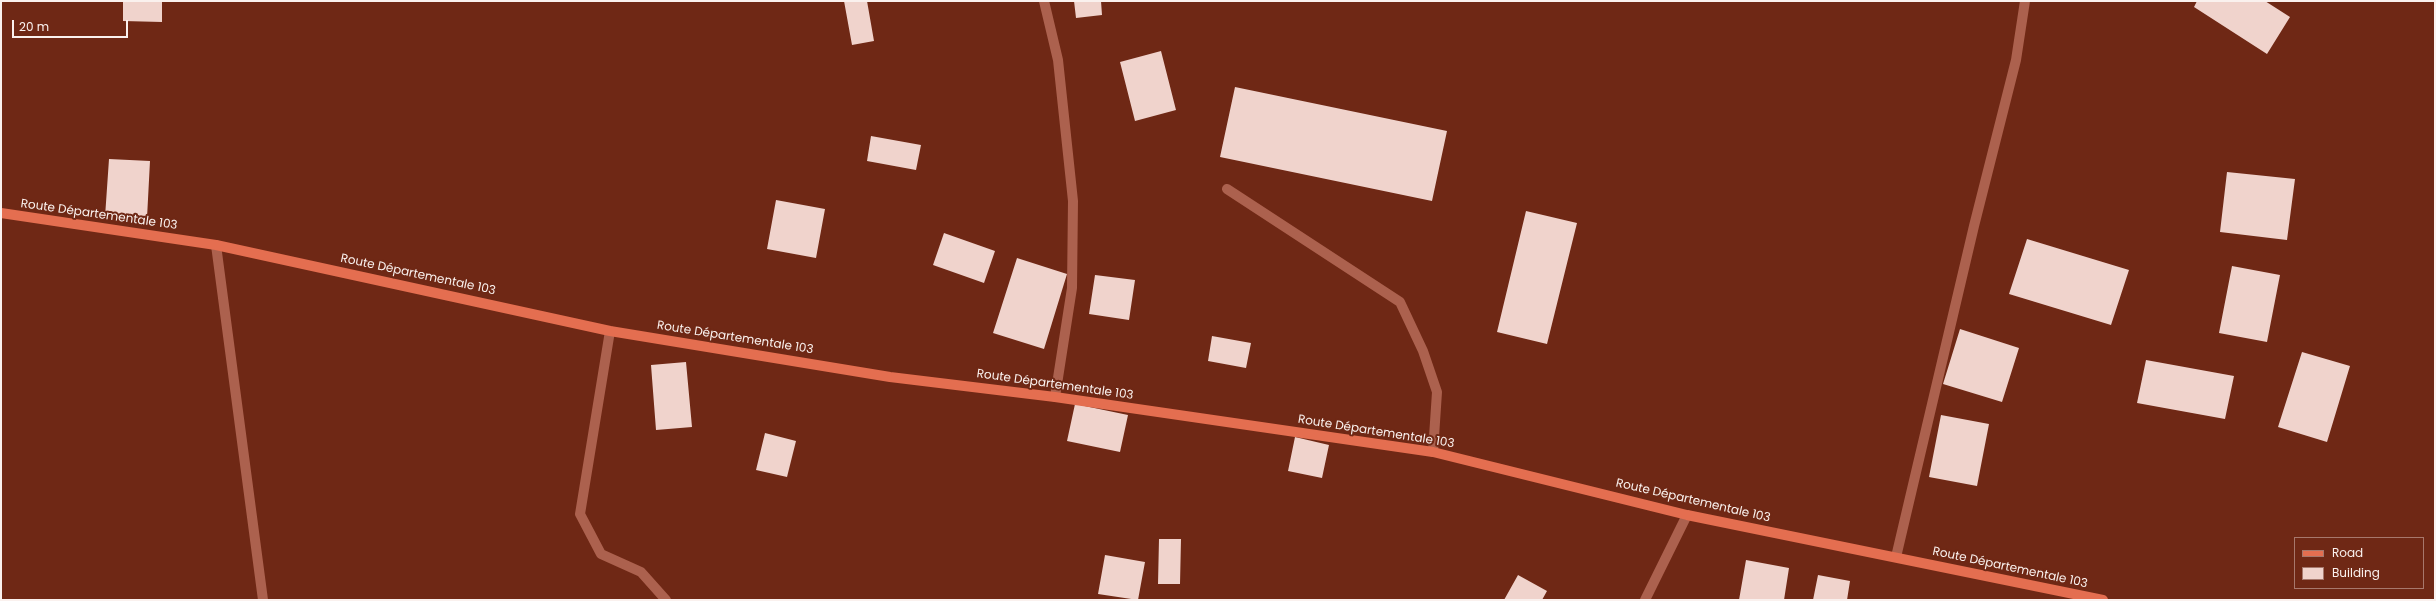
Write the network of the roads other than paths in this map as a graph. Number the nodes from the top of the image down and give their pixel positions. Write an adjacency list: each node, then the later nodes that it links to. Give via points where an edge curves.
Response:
1 (1044, 1): 7 (street, via 1058,60 1072,201 1072,288)
2 (2025, 1): 10 (street, via 2016,60)
3 (1227, 189): 8 (street, via 1400,302 1423,351 1437,392)
4 (1, 213): 5 (main road, Route Départementale 103)
5 (216, 245): 6 (main road, Route Départementale 103); 11 (street)
6 (610, 331): 7 (main road, Route Départementale 103, via 890,377); 12 (street, via 580,514 601,554 641,572)
7 (1054, 398): 8 (main road, Route Départementale 103)
8 (1433, 452): 9 (main road, Route Départementale 103)
9 (1687, 515): 10 (main road, Route Départementale 103); 13 (street)
10 (1896, 557): 14 (main road, Route Départementale 103)
11 (262, 600)
12 (666, 600)
13 (1645, 600)
14 (2103, 600)

